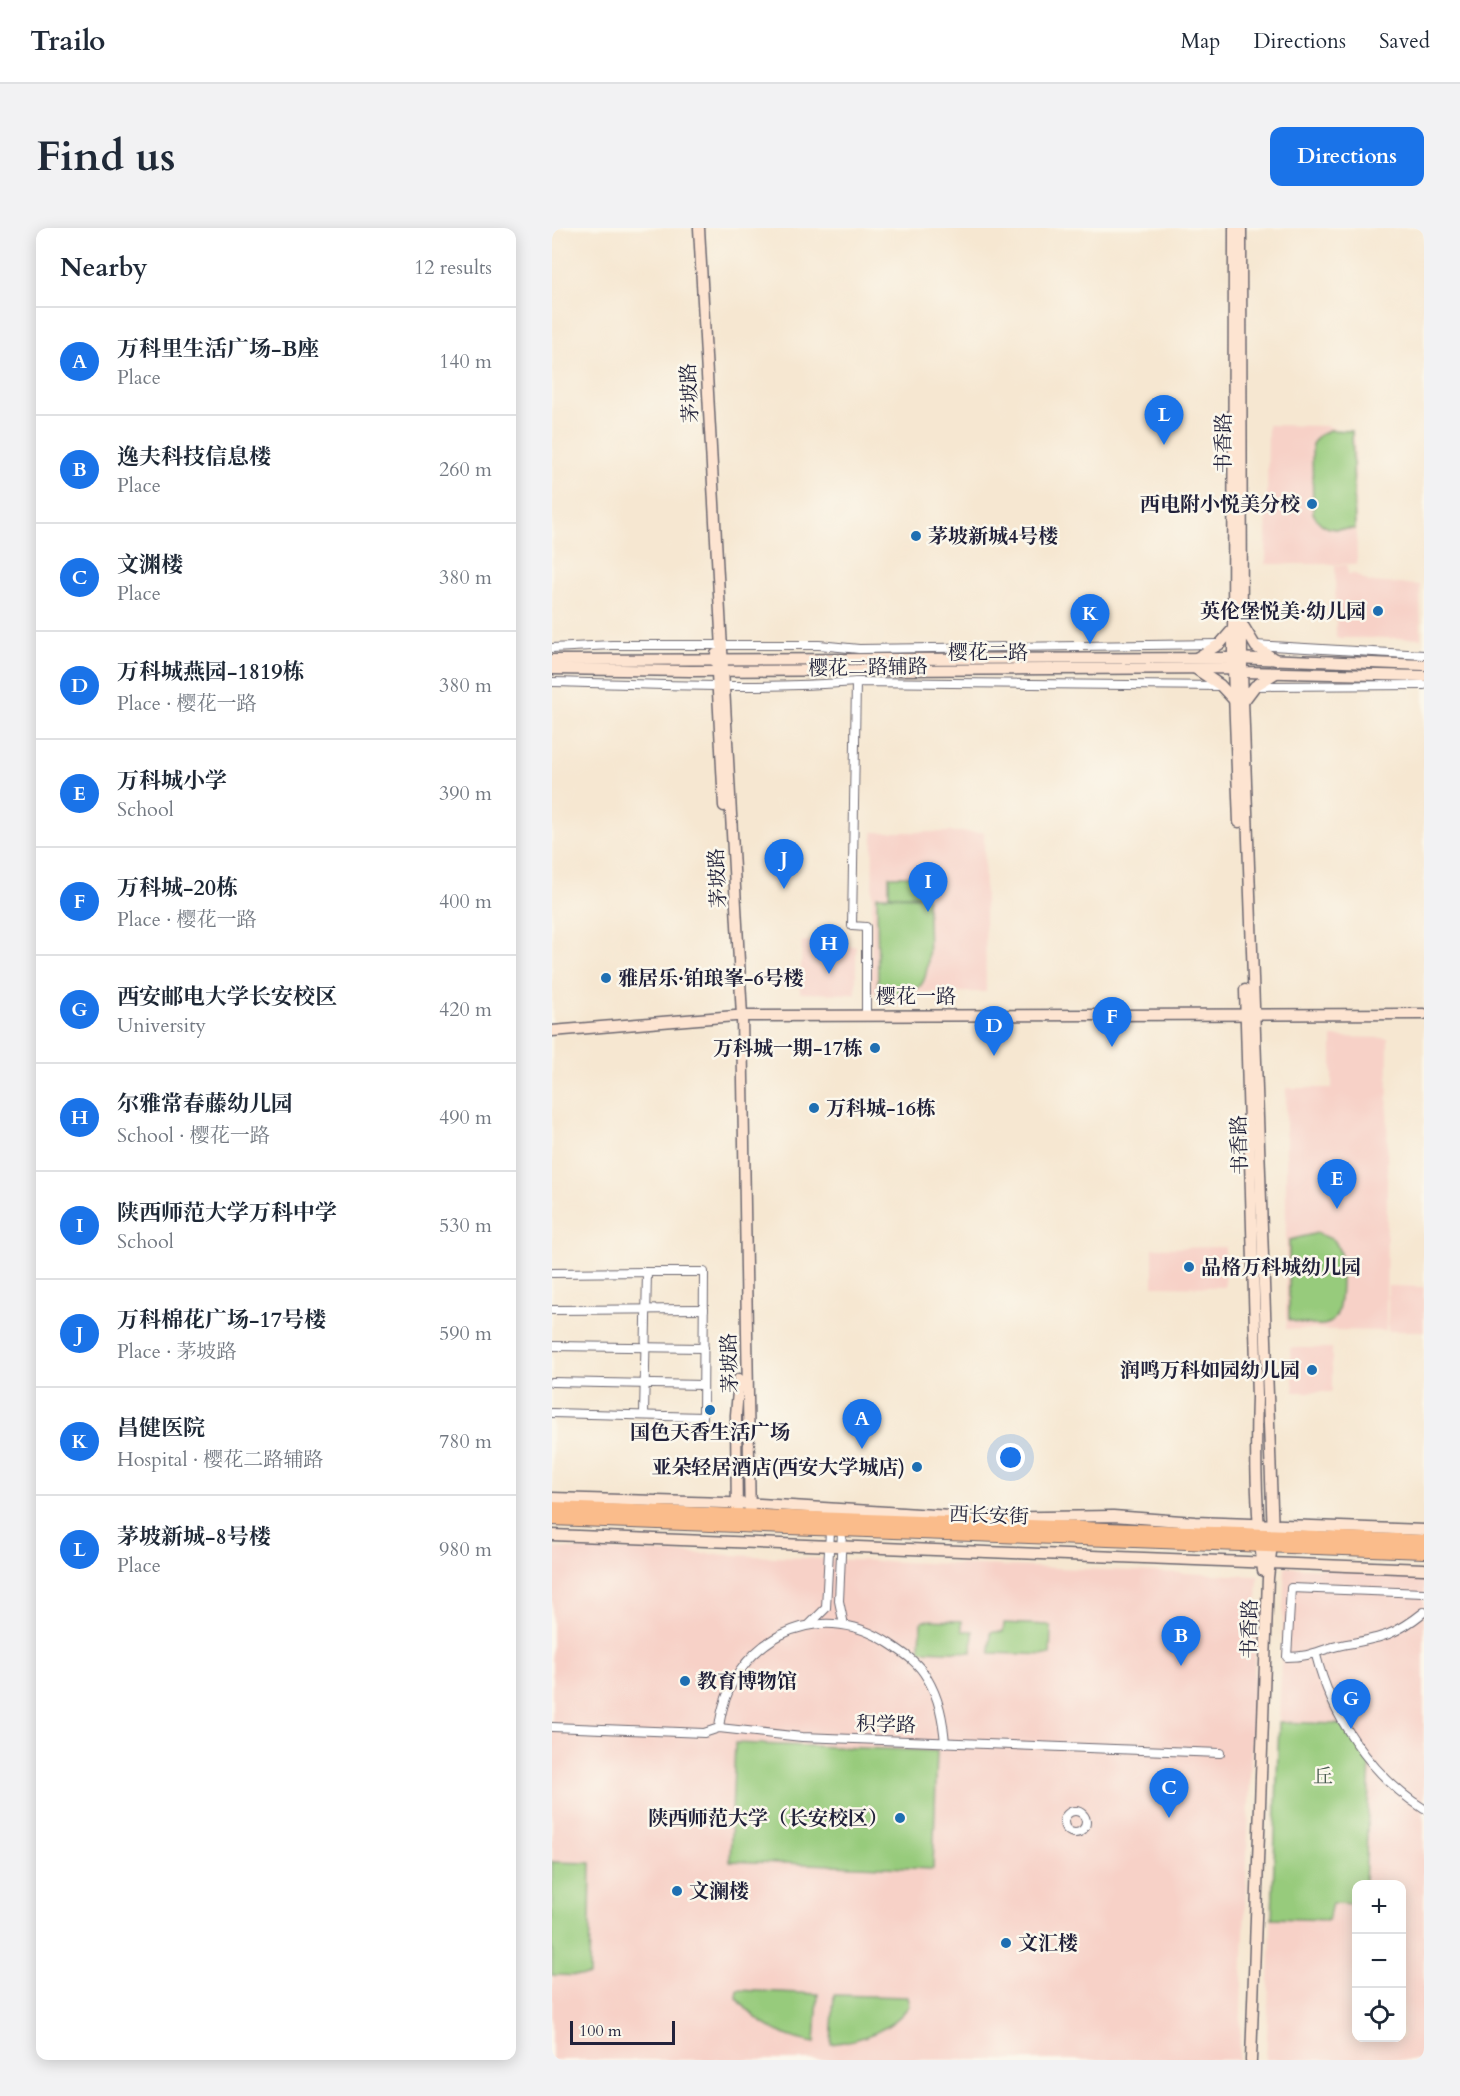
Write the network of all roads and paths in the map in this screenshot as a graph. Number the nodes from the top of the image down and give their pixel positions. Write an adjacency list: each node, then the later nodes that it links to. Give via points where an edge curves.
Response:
1 (692, 228): 7 (street, 茅坡路)
2 (699, 228): 7 (street, 茅坡路)
3 (1234, 228): 5 (street, 书香路)
4 (1241, 228): 5 (street, 书香路)
5 (1238, 628): 6 (street); 8 (street); 14 (street, 书香路)
6 (1220, 644): 7 (street, 樱花二路辅路, via 859,649); 13 (street)
7 (719, 645): 9 (street, 樱花二路辅路); 16 (street, 茅坡路)
8 (1255, 645): 10 (street); 12 (street)
9 (552, 648)
10 (1424, 655)
11 (552, 660): 16 (street, 樱花二路)
12 (1279, 661): 14 (street, 樱花二路); 15 (street, 樱花二路)
13 (1195, 663): 14 (street, 樱花二路); 16 (street, 樱花二路); 24 (street)
14 (1238, 665): 18 (street, 樱花二路); 26 (street, 书香路)
15 (1424, 665)
16 (720, 666): 17 (street, 樱花二路); 22 (street, 茅坡路)
17 (552, 669)
18 (1276, 673): 19 (street, 樱花二路); 25 (street)
19 (1424, 676)
20 (552, 682): 22 (street, 樱花二路辅路)
21 (856, 682): 22 (street, 樱花二路辅路); 24 (street, 樱花二路辅路); 27 (street, via 852,926 866,927)
22 (721, 685): 30 (street, 茅坡路)
23 (1424, 685): 25 (street)
24 (1221, 686): 26 (street)
25 (1255, 686): 26 (street)
26 (1238, 701): 28 (street, 书香路)
27 (866, 1014): 28 (street, 樱花一路); 30 (street, 樱花一路)
28 (1249, 1014): 29 (street, 樱花一路); 54 (street, 书香路)
29 (1424, 1014)
30 (739, 1016): 31 (street, 樱花一路); 45 (street, 茅坡路); 46 (street, 茅坡路)
31 (552, 1031)
32 (646, 1272): 33 (street); 34 (street); 35 (street, via 704,1272)
33 (552, 1273)
34 (646, 1309): 35 (street); 36 (street); 38 (street)
35 (704, 1309): 39 (street)
36 (552, 1310)
37 (552, 1346): 38 (street)
38 (645, 1347): 39 (street); 41 (street)
39 (704, 1348): 42 (street)
40 (552, 1382): 41 (street)
41 (644, 1384): 42 (street); 44 (street)
42 (703, 1385): 44 (street, via 703,1417)
43 (552, 1413): 44 (street)
44 (644, 1415)
45 (736, 1477): 46 (street); 49 (street, 茅坡路)
46 (749, 1477): 49 (street, 茅坡路)
47 (552, 1498): 49 (street)
48 (552, 1509): 49 (main road, 西长安街)
49 (743, 1515): 50 (main road, 西长安街); 52 (main road, 西长安街); 54 (main road, 西长安街)
50 (552, 1519)
51 (1424, 1530): 54 (street)
52 (836, 1531): 54 (main road, 西长安街); 56 (street); 57 (street)
53 (552, 1535): 56 (street)
54 (1266, 1535): 55 (main road, 西长安街); 58 (main road, 西长安街); 59 (street, 书香路)
55 (1424, 1541)
56 (829, 1544): 57 (street); 64 (street, via 826,1608 813,1623)
57 (842, 1545): 59 (street); 63 (street, via 839,1601)
58 (1424, 1552)
59 (1266, 1564): 60 (street); 71 (street, 书香路); 72 (street, 书香路)
60 (1424, 1569)
61 (1424, 1593): 65 (street, via 1291,1588 1287,1657)
62 (1424, 1612): 65 (street, via 1387,1636 1341,1645)
63 (844, 1625): 64 (street, via 818,1624); 68 (street, via 875,1634 915,1661 935,1692)
64 (793, 1629): 67 (street, via 766,1643 742,1665 726,1694)
65 (1316, 1655): 70 (street, via 1326,1689 1352,1737 1378,1770)
66 (552, 1727): 67 (street, 积学路, via 704,1733)
67 (719, 1728): 68 (street, 积学路, via 802,1737)
68 (945, 1743): 69 (street, 积学路)
69 (1220, 1753)
70 (1424, 1809)
71 (1245, 2060)
72 (1251, 2060)

